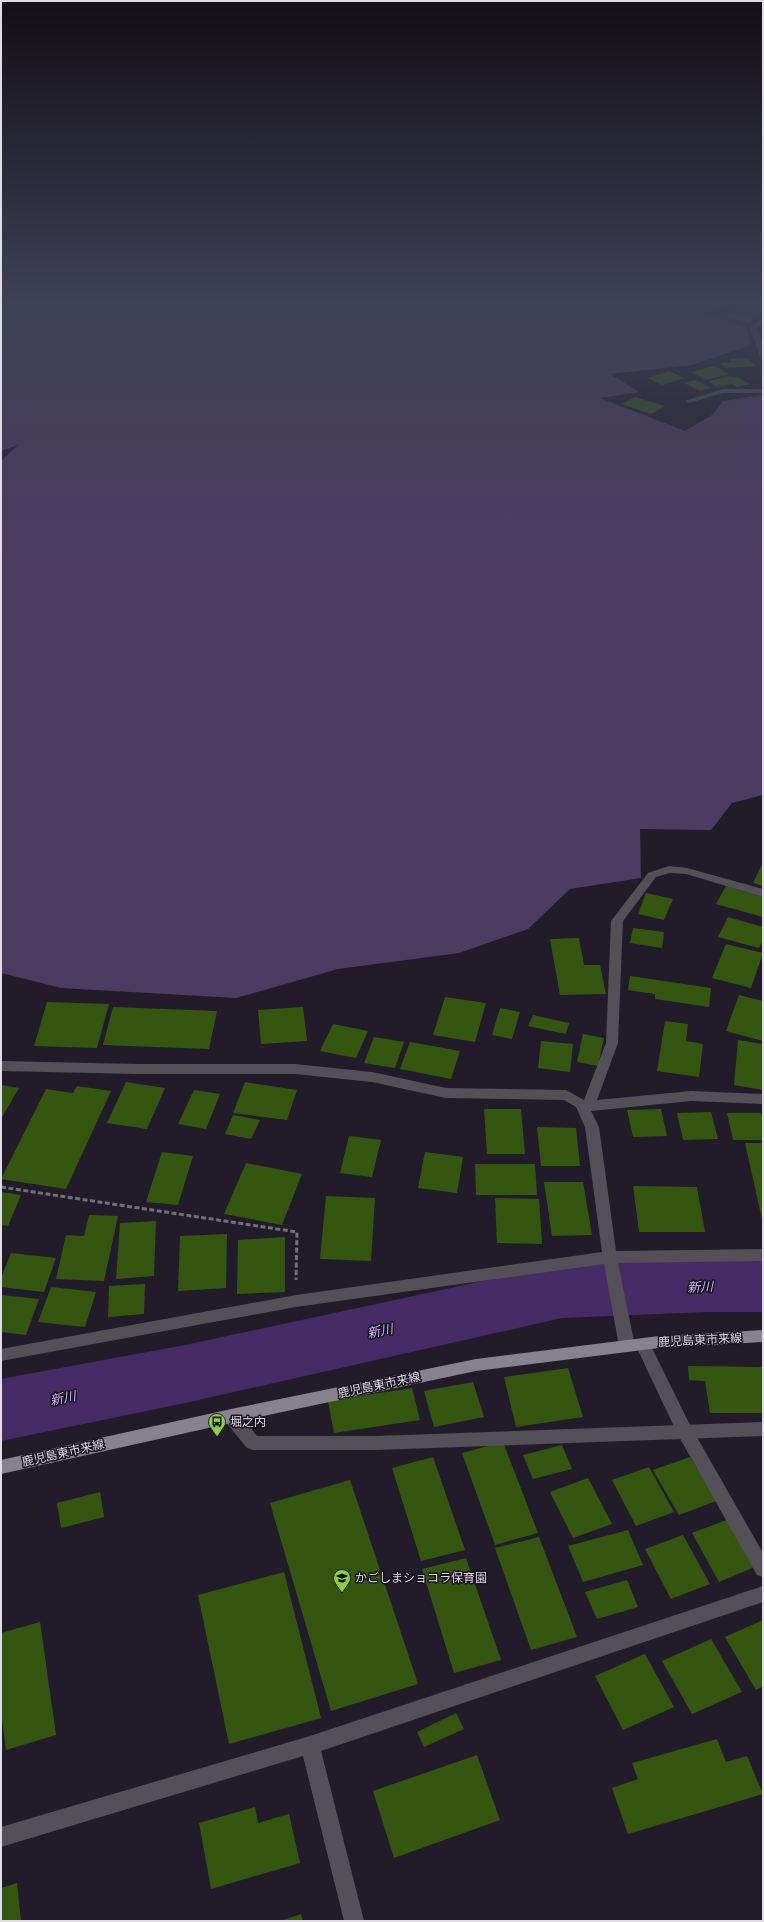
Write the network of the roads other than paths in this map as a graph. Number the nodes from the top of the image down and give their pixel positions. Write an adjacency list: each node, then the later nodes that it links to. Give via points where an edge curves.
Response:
1 (721, 392): 2 (street)
2 (689, 401)
3 (763, 893): 6 (street, via 687,871 669,869 652,875 617,921 612,1044)
4 (1, 1066): 6 (street, via 295,1069 372,1077 446,1093 566,1095)
5 (763, 1099): 6 (street, via 691,1096)
6 (584, 1105): 8 (street, via 592,1127)
7 (763, 1255): 8 (street)
8 (610, 1257): 11 (street); 12 (street, via 296,1302)
9 (763, 1336): 10 (main road, 鹿児島東市来線)
10 (643, 1344): 11 (main road, 鹿児島東市来線); 15 (street)
11 (627, 1346): 13 (main road, 鹿児島東市来線, via 476,1365)
12 (1, 1355)
13 (231, 1416): 15 (street, via 253,1443 376,1443); 16 (main road, 鹿児島東市来線)
14 (763, 1428): 15 (street)
15 (684, 1430): 17 (street)
16 (1, 1467)
17 (763, 1569)
18 (763, 1594): 19 (street)
19 (310, 1745): 20 (street); 21 (street)
20 (1, 1837)
21 (354, 1921)

